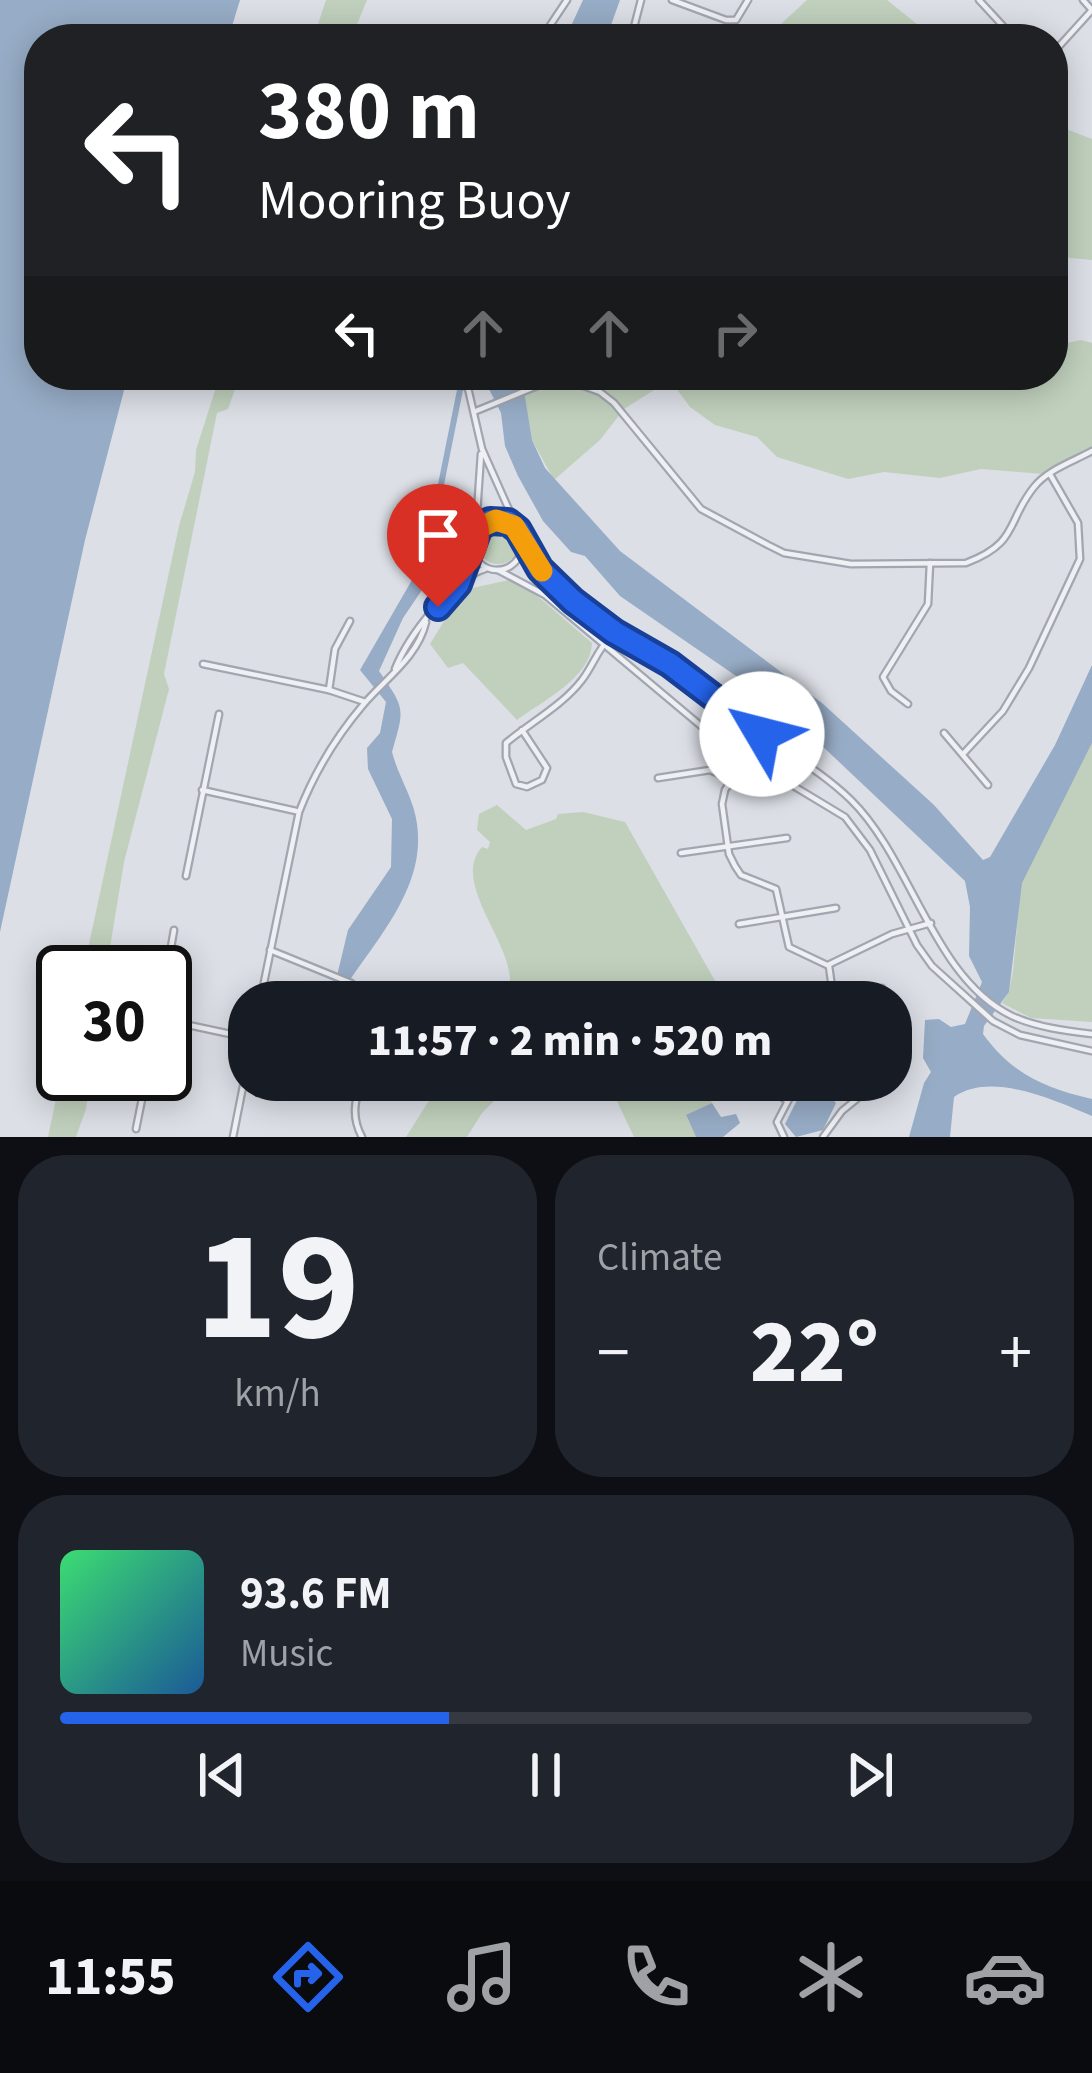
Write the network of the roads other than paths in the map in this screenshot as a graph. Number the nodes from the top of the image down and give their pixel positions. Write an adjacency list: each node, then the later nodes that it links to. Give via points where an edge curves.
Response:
1 (672, 0): 2 (street, via 726,20 736,20)
2 (748, 0)
3 (979, 0): 6 (street)
4 (1083, 0): 5 (street)
5 (1092, 10): 7 (street)
6 (1001, 24)
7 (1068, 36)
8 (470, 390): 11 (street)
9 (524, 390): 11 (street)
10 (595, 390): 18 (street, via 701,509 768,545 851,564)
11 (476, 411): 12 (street)
12 (482, 449): 15 (street); 16 (street)
13 (1092, 451): 14 (street)
14 (1051, 474): 18 (street, via 1034,486 1010,536 966,562); 35 (street, via 1078,523 1080,559 1029,668)
15 (476, 532): 16 (street, via 496,520); 17 (street)
16 (519, 532): 20 (street, via 518,558); 24 (street, via 550,580)
17 (472, 541): 19 (street); 21 (street)
18 (930, 563): 30 (street, via 928,604 883,677)
19 (488, 568): 20 (street); 21 (street)
20 (498, 570): 25 (street, via 538,590)
21 (458, 584): 23 (street)
22 (350, 621): 28 (street)
23 (427, 622): 27 (street, via 419,645); 27 (street, via 404,644)
24 (614, 632): 25 (street); 33 (street)
25 (603, 644): 32 (street, via 573,689); 36 (street)
26 (203, 664): 28 (street)
27 (392, 674): 29 (street)
28 (329, 690): 29 (street)
29 (365, 702): 41 (street, via 318,767)
30 (908, 704)
31 (219, 714): 40 (street)
32 (522, 730): 32 (street, via 506,743 506,757 516,784 527,788 547,768)
33 (760, 733): 36 (street); 48 (street, via 866,815)
34 (944, 733): 35 (street)
35 (964, 753): 39 (street)
36 (747, 757): 38 (street); 51 (street, via 853,826)
37 (658, 778): 38 (street, via 710,770)
38 (731, 779): 43 (street, via 722,804)
39 (988, 785)
40 (202, 790): 41 (street); 45 (street)
41 (299, 812): 53 (street)
42 (787, 838): 43 (street)
43 (728, 845): 44 (street); 47 (street, via 741,875 776,889)
44 (682, 853)
45 (186, 876)
46 (836, 908): 47 (street)
47 (784, 915): 49 (street); 54 (street, via 790,947)
48 (931, 923): 51 (street); 60 (street, via 951,960 1000,1010)
49 (739, 925)
50 (174, 930): 52 (street)
51 (906, 930): 54 (street); 61 (street, via 993,1022)
52 (171, 945)
53 (270, 950): 55 (street); 56 (street)
54 (828, 964): 57 (street)
55 (264, 981)
56 (347, 981)
57 (831, 981)
58 (192, 1026): 59 (street)
59 (228, 1034)
60 (1092, 1034)
61 (1092, 1052)
62 (142, 1101): 67 (street)
63 (240, 1101): 69 (street)
64 (355, 1101): 70 (street)
65 (786, 1101): 71 (street, via 777,1122)
66 (854, 1101): 68 (street)
67 (136, 1129)
68 (826, 1136)
69 (233, 1137)
70 (362, 1137)
71 (784, 1137)

